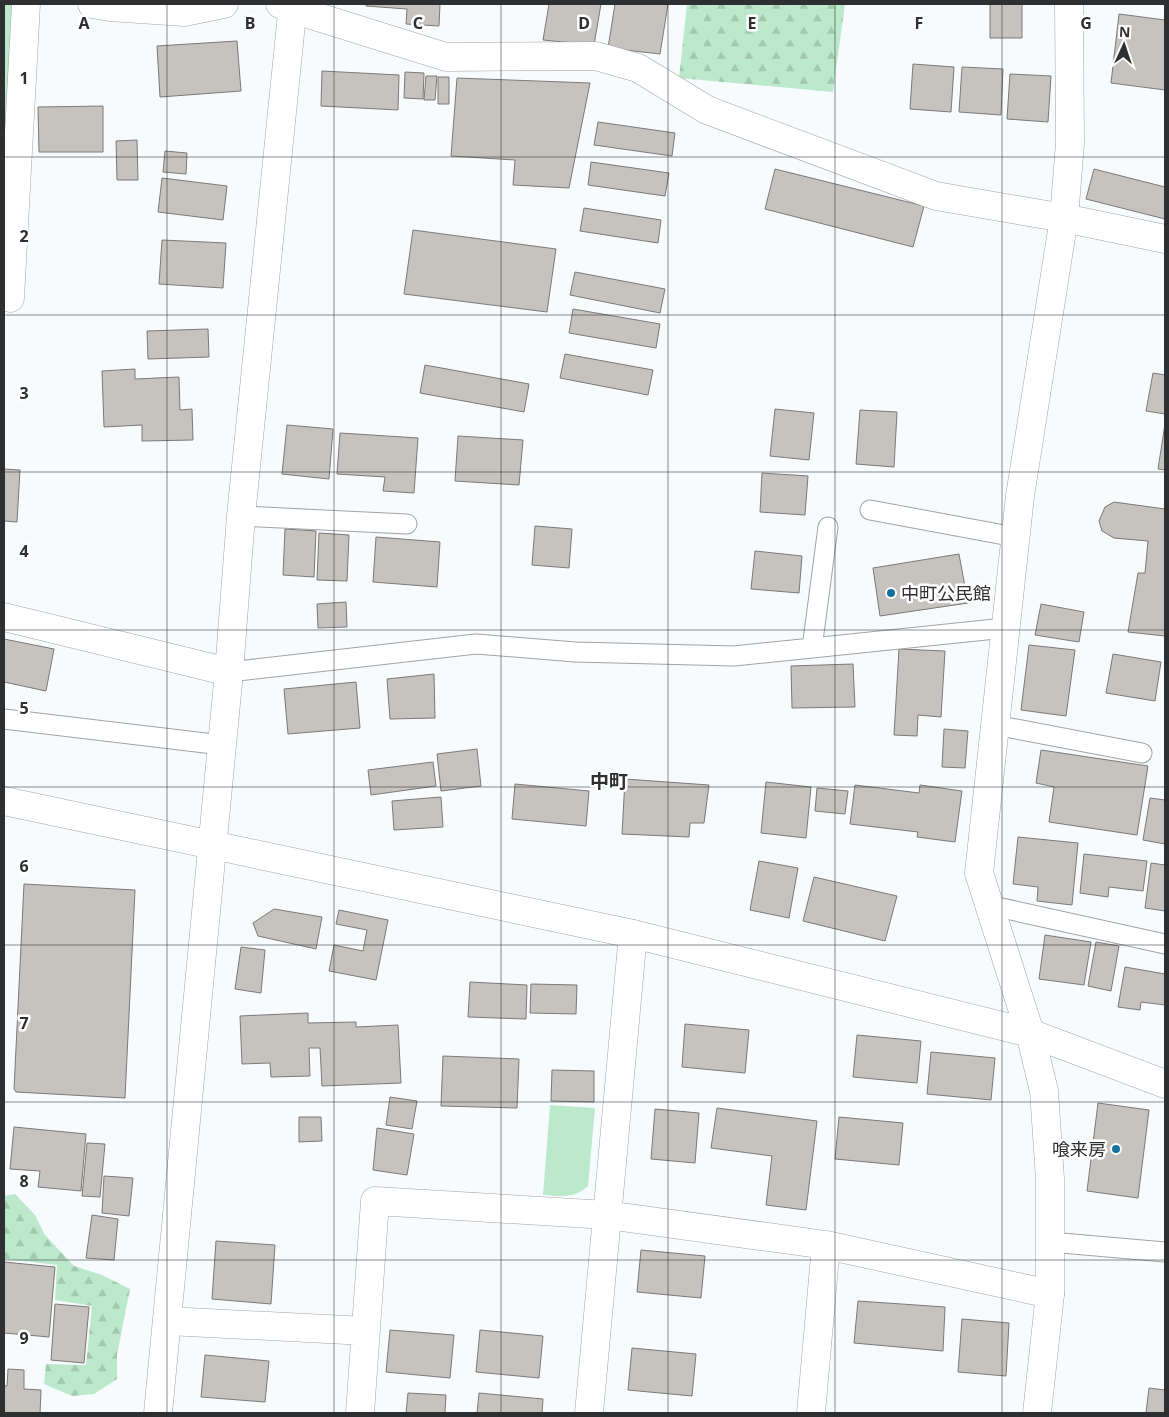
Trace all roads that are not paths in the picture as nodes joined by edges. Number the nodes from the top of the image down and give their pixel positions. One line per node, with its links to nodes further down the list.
1 (26, 4): 8 (street)
2 (92, 4): 3 (street)
3 (224, 4)
4 (1069, 4): 6 (street)
5 (288, 6): 6 (street); 10 (street)
6 (1064, 218): 7 (street); 13 (street)
7 (1165, 239)
8 (4, 296)
9 (870, 510): 13 (lane)
10 (241, 516): 11 (lane); 17 (street)
11 (407, 524)
12 (828, 527): 16 (lane)
13 (1015, 536): 15 (street)
14 (4, 617): 17 (street)
15 (1005, 628): 16 (lane); 19 (street)
16 (812, 648): 17 (lane)
17 (229, 672): 20 (street)
18 (4, 719): 20 (lane)
19 (995, 726): 21 (lane); 24 (street)
20 (222, 745): 23 (street)
21 (1142, 753)
22 (4, 801): 23 (street)
23 (213, 846): 25 (street); 34 (street)
24 (988, 905): 26 (lane); 27 (street)
25 (633, 934): 27 (street); 29 (street)
26 (1165, 944)
27 (1030, 1033): 28 (street); 30 (street)
28 (1165, 1084)
29 (607, 1215): 31 (street); 35 (street); 38 (street)
30 (1050, 1242): 32 (lane); 33 (street)
31 (826, 1245): 33 (street); 39 (street)
32 (1165, 1252)
33 (1050, 1294): 40 (street)
34 (168, 1322): 35 (street); 36 (street)
35 (366, 1331): 37 (street)
36 (158, 1413)
37 (360, 1413)
38 (589, 1413)
39 (812, 1413)
40 (1037, 1413)

